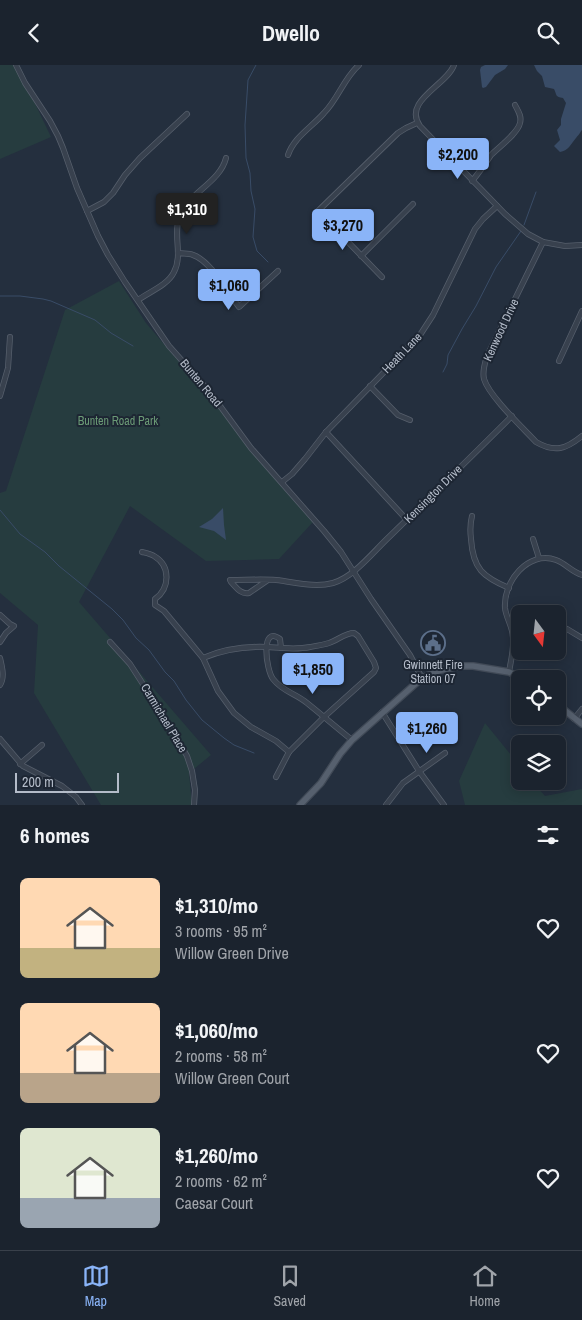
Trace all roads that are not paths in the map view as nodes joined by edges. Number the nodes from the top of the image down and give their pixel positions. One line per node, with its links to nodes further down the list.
1 (16, 65): 12 (street, Bunten Road)
2 (359, 65): 7 (street)
3 (454, 65): 6 (street)
4 (515, 105): 9 (street)
5 (187, 114): 12 (street)
6 (417, 123): 9 (street); 16 (street)
7 (288, 155)
8 (226, 158): 15 (street)
9 (472, 181): 11 (street)
10 (413, 204): 16 (street)
11 (496, 206): 13 (street); 23 (street, Heath Lane)
12 (86, 211): 19 (street, Bunten Road)
13 (543, 242): 14 (street); 25 (street, Kenwood Drive)
14 (582, 245)
15 (178, 253): 17 (street); 19 (street)
16 (360, 256): 18 (street)
17 (278, 271)
18 (382, 277)
19 (138, 300): 29 (street, Bunten Road)
20 (582, 311): 22 (street)
21 (10, 337): 24 (street)
22 (559, 361)
23 (370, 386): 26 (street); 27 (street, Heath Lane)
24 (0, 396)
25 (512, 416): 28 (street, Kenwood Drive); 31 (street, Kensington Drive)
26 (410, 420)
27 (326, 432): 29 (street, Heath Lane); 31 (street)
28 (582, 436)
29 (282, 482): 35 (street, Bunten Road)
30 (472, 516): 38 (street)
31 (407, 520): 35 (street, Kensington Drive)
32 (533, 539): 34 (street)
33 (142, 552): 47 (street)
34 (538, 558): 36 (street); 38 (street)
35 (354, 571): 37 (street, Kensington Drive); 50 (street, Bunten Road)
36 (582, 575)
37 (268, 580): 37 (street, Kensington Drive)
38 (509, 588): 48 (street)
39 (0, 615): 43 (street)
40 (567, 629): 41 (street)
41 (582, 637)
42 (110, 642): 68 (street, Carmichael Place)
43 (0, 643)
44 (266, 647): 45 (street); 45 (street); 47 (street); 55 (street)
45 (281, 648): 55 (street)
46 (0, 658): 51 (street)
47 (203, 658): 62 (street)
48 (508, 672): 49 (main road); 50 (main road)
49 (511, 674)
50 (422, 678): 53 (main road)
51 (0, 685)
52 (582, 709): 56 (street)
53 (382, 712): 59 (main road); 65 (street)
54 (566, 712): 56 (main road)
55 (324, 717): 59 (street); 62 (street)
56 (574, 719): 57 (main road)
57 (582, 723)
58 (0, 739): 61 (street)
59 (352, 740): 69 (main road)
60 (42, 745): 64 (street)
61 (2, 747): 64 (street)
62 (289, 752): 66 (street)
63 (445, 753): 65 (street)
64 (20, 764): 67 (street)
65 (419, 771): 70 (street); 71 (street)
66 (276, 777)
67 (82, 805)
68 (194, 805)
69 (300, 805)
70 (386, 805)
71 (444, 805)

